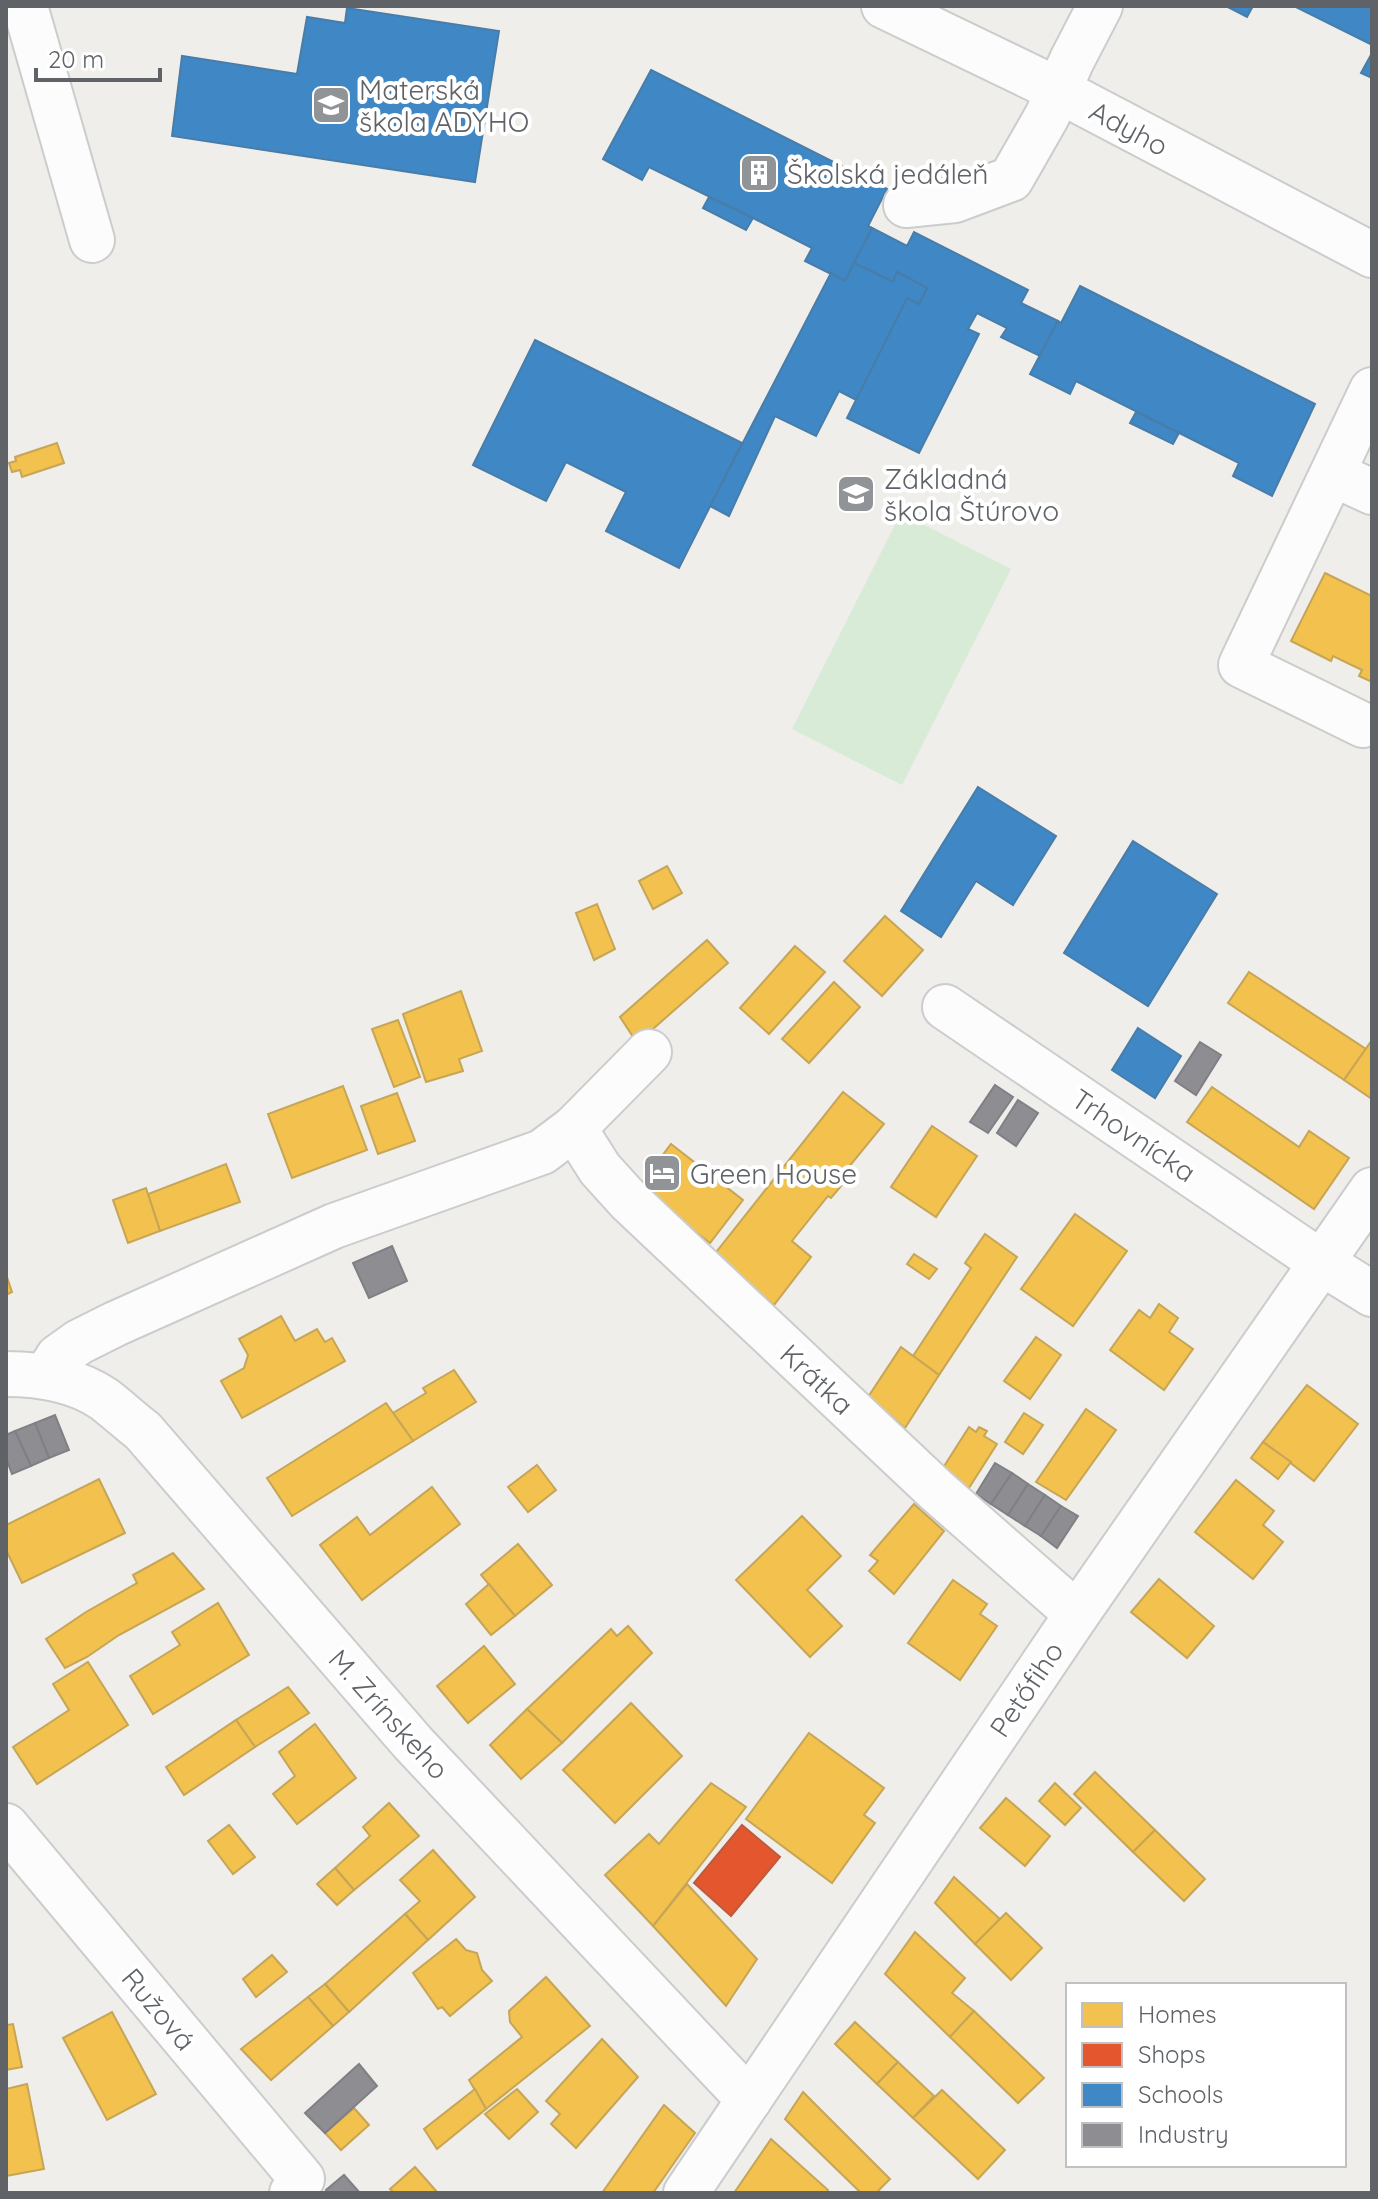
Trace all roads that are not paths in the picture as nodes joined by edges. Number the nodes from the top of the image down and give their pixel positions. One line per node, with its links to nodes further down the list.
1 (25, 6): 6 (street)
2 (884, 6): 4 (street, Adyho)
3 (1100, 6): 4 (street)
4 (1058, 90): 5 (street); 7 (street, Adyho)
5 (906, 205)
6 (92, 240)
7 (1372, 255)
8 (1372, 390): 9 (street)
9 (1333, 474): 10 (street); 11 (street)
10 (1372, 492)
11 (1363, 725)
12 (945, 1007): 16 (street, Trhovnícka)
13 (649, 1052): 14 (street)
14 (574, 1128): 18 (street); 19 (street, Krátka)
15 (1372, 1190): 16 (street, Petőfiho)
16 (1322, 1263): 17 (street, Trhovnícka); 19 (street, Petőfiho)
17 (1372, 1294)
18 (26, 1375): 21 (street, M. Zrínskeho)
19 (1077, 1614): 21 (street, Petőfiho)
20 (6, 1826): 22 (street, Ružová)
21 (749, 2100): 23 (street, Petőfiho)
22 (292, 2193)
23 (686, 2193)

